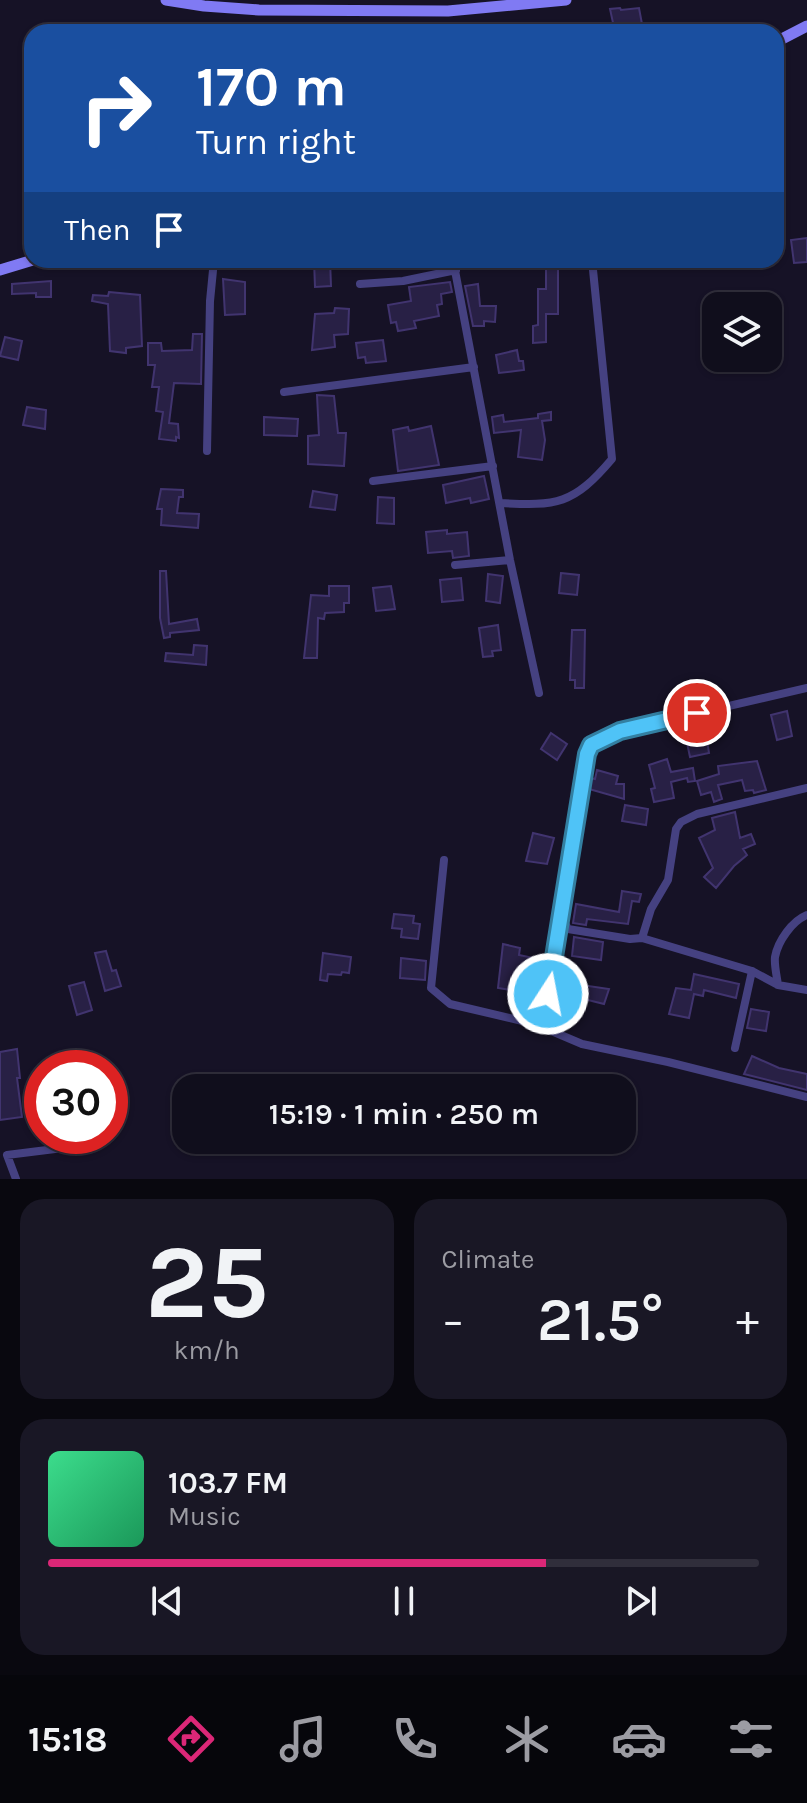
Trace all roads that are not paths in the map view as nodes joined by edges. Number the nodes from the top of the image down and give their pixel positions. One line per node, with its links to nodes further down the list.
1 (166, 0): 3 (street)
2 (566, 0): 3 (street)
3 (376, 5)
4 (807, 26): 5 (street)
5 (784, 38)
6 (24, 263): 9 (street)
7 (213, 268): 14 (street)
8 (593, 268): 17 (street)
9 (0, 270)
10 (456, 270): 11 (street); 12 (street)
11 (360, 284)
12 (474, 367): 13 (street); 15 (street)
13 (284, 392)
14 (207, 451)
15 (493, 466): 16 (street); 17 (street)
16 (373, 481)
17 (500, 503): 18 (street)
18 (510, 560): 19 (street); 21 (street)
19 (455, 565)
20 (807, 688): 25 (street)
21 (539, 693)
22 (807, 788): 26 (street)
23 (444, 860): 30 (street)
24 (807, 915): 28 (street)
25 (562, 919): 26 (street); 30 (street)
26 (642, 938): 27 (street)
27 (752, 971): 28 (street); 31 (street)
28 (778, 985): 29 (street)
29 (807, 990)
30 (535, 1024): 32 (street)
31 (735, 1048)
32 (807, 1097)
33 (24, 1153): 34 (street)
34 (16, 1179)

